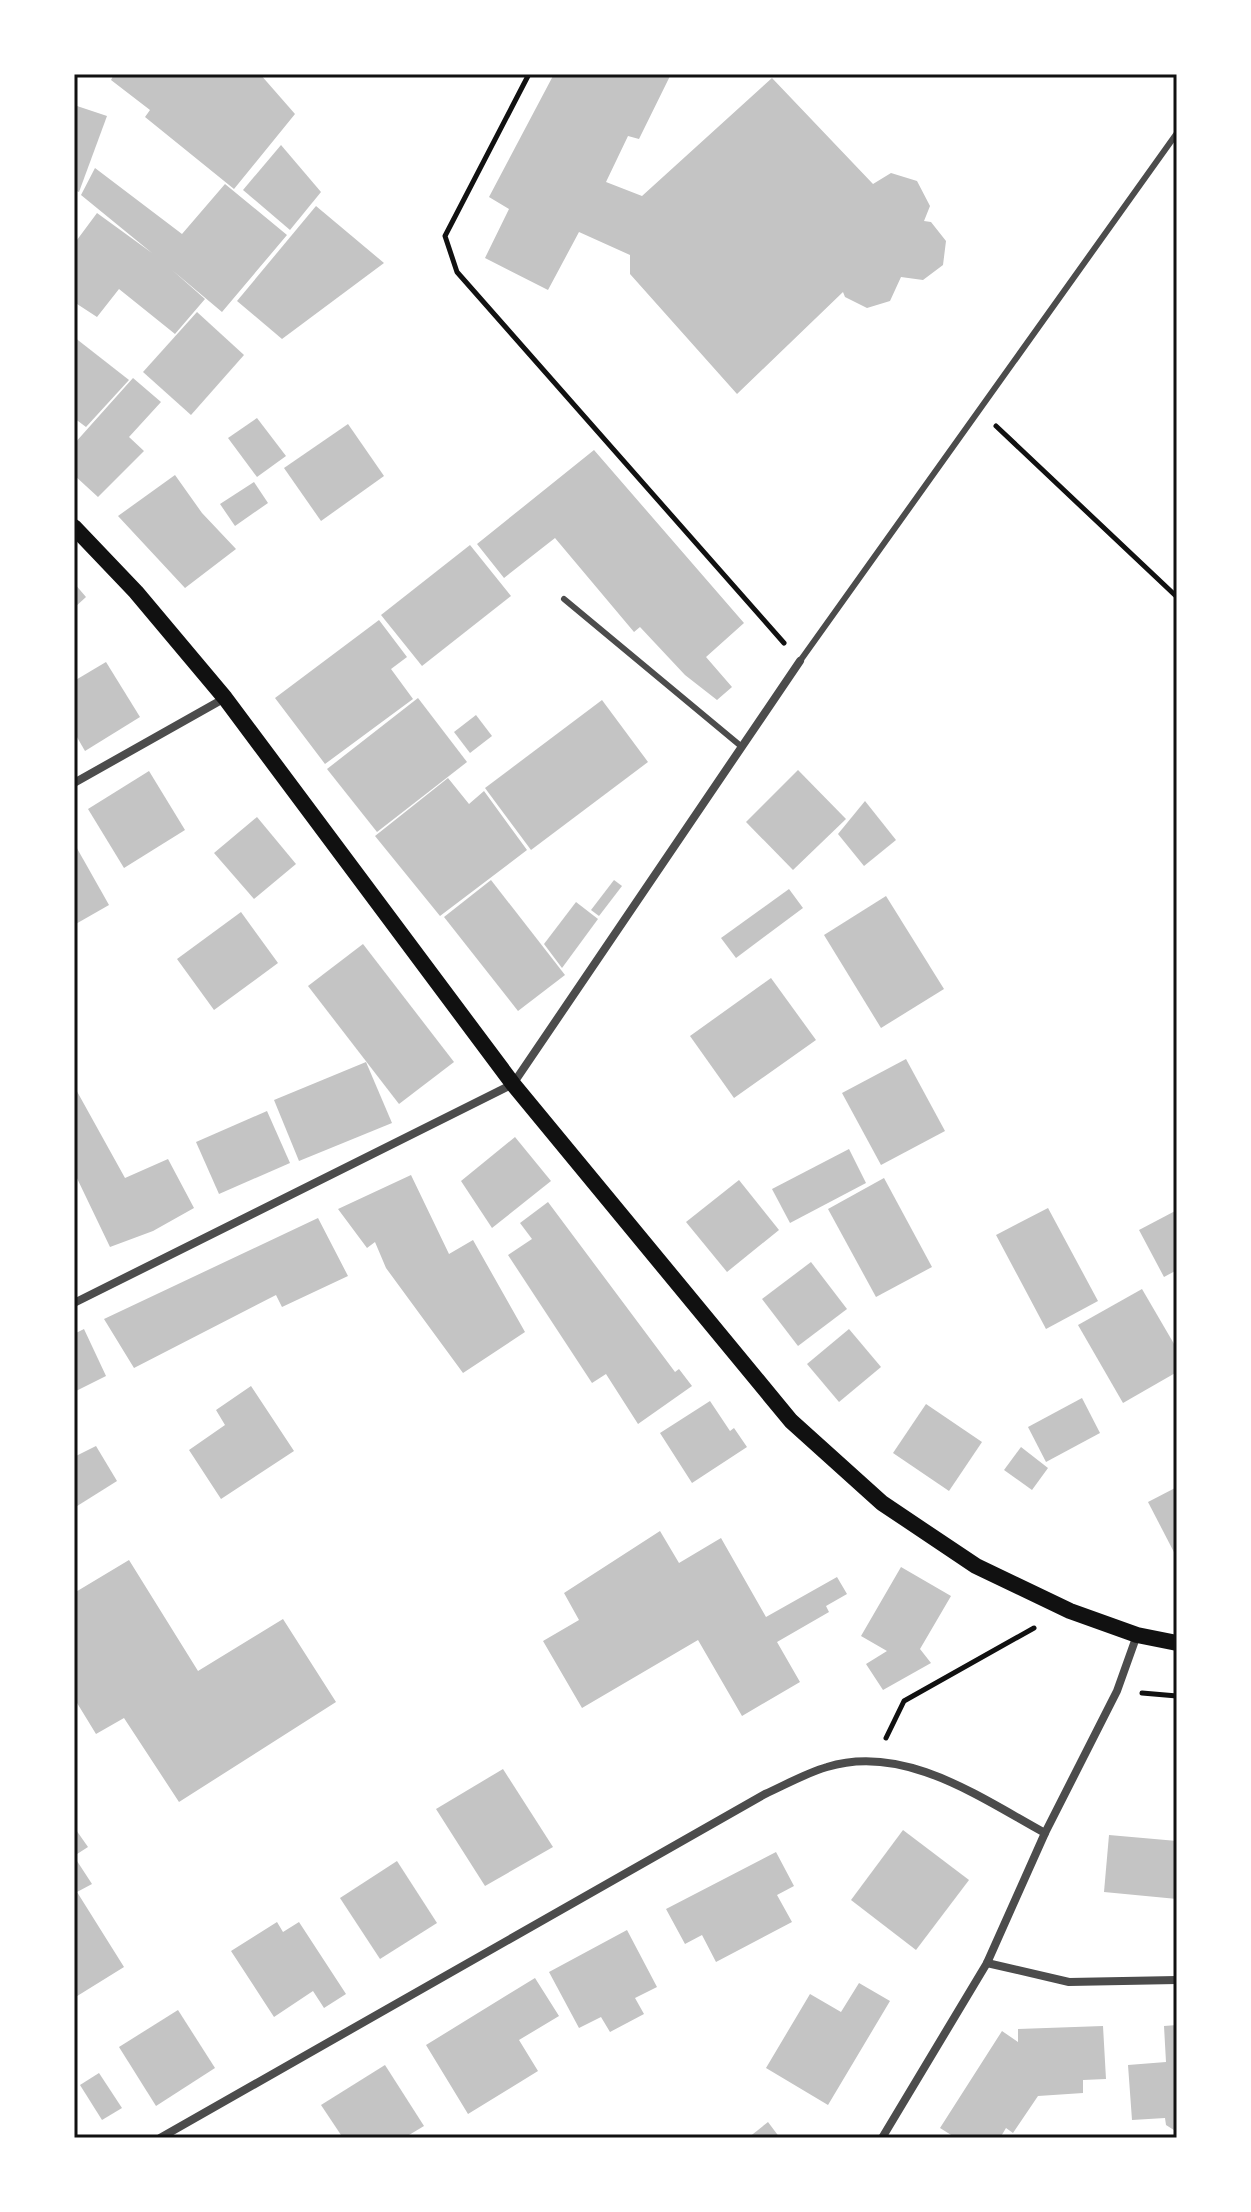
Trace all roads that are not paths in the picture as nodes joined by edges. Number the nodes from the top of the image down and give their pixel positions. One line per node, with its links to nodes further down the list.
1 (1177, 133): 4 (lane)
2 (74, 527): 5 (main road)
3 (564, 599): 6 (lane)
4 (800, 661): 6 (street)
5 (225, 698): 7 (street); 8 (main road)
6 (742, 747): 8 (street)
7 (74, 783)
8 (513, 1084): 9 (street); 10 (main road)
9 (74, 1303)
10 (1137, 1635): 11 (main road); 12 (street)
11 (1177, 1643)
12 (1045, 1833): 13 (street); 15 (street)
13 (987, 1963): 14 (street); 16 (street)
14 (1177, 1980)
15 (160, 2138)
16 (882, 2138)

